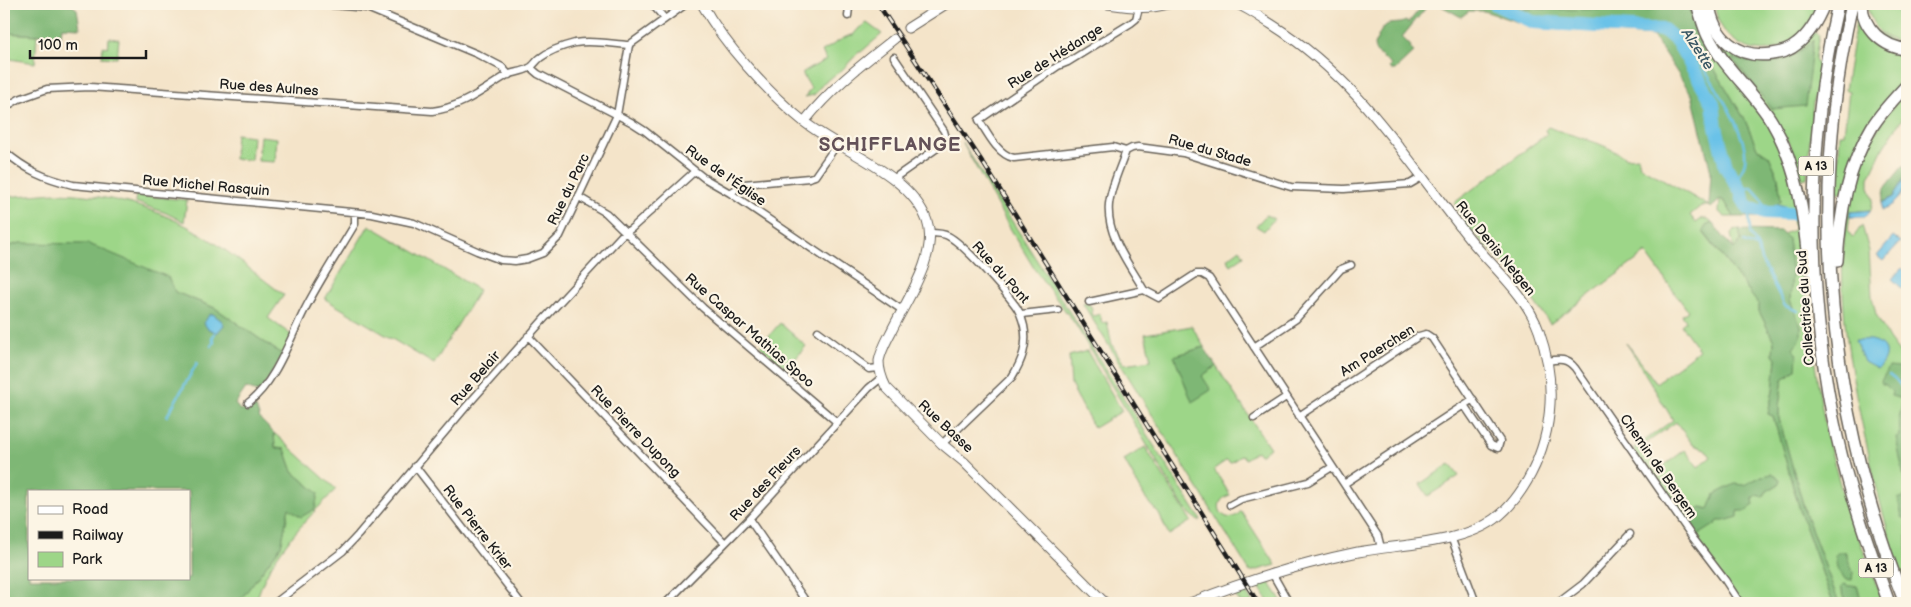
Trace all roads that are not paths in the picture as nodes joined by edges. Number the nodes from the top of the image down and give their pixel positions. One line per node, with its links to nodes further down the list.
1 (321, 4): 24 (street)
2 (652, 4): 17 (street)
3 (686, 4): 17 (street)
4 (702, 4): 29 (street)
5 (846, 4): 16 (street)
6 (946, 4): 18 (street)
7 (1108, 4): 15 (street)
8 (1168, 4): 15 (street)
9 (1824, 4): 14 (highway, A 13)
10 (1838, 4): 49 (highway, Collectrice du Sud / A 13)
11 (1852, 4): 45 (highway, Collectrice du Sud / A 13)
12 (1862, 4): 21 (highway)
13 (1242, 5): 34 (street, Rue Denis Netgen)
14 (1705, 6): 49 (highway, A 13)
15 (1139, 8): 28 (street, Rue de Hédange)
16 (848, 16)
17 (665, 19): 20 (street)
18 (908, 28)
19 (894, 39): 29 (street)
20 (629, 45): 23 (street); 27 (street, Rue du Parc)
21 (1907, 49)
22 (894, 57): 35 (street)
23 (531, 68): 24 (street, Rue des Aulnes); 27 (street, Rue de l'Église)
24 (509, 74): 26 (street, Rue des Aulnes)
25 (1907, 85): 45 (highway, A 13)
26 (4, 108)
27 (617, 116): 33 (street, Rue de l'Église); 37 (street, Rue du Parc)
28 (979, 120): 32 (street, Rue du Stade)
29 (804, 122): 30 (street)
30 (838, 143): 35 (street); 36 (street)
31 (4, 151): 38 (street, Rue Michel Rasquin)
32 (1126, 151): 34 (street, Rue du Stade); 43 (street)
33 (695, 171): 36 (street, Rue de l'Église); 40 (street, Rue Belair)
34 (1422, 177): 53 (street, Rue Denis Netgen)
35 (893, 179): 41 (street)
36 (730, 193): 46 (street, Rue de l'Église)
37 (579, 197): 39 (street, Rue du Parc); 40 (street, Rue Caspar Mathias Spoo)
38 (355, 213): 39 (street, Rue Michel Rasquin); 58 (street)
39 (414, 223)
40 (626, 231): 51 (street, Rue Belair); 62 (street, Rue Caspar Mathias Spoo)
41 (930, 233): 46 (street, Rue Basse); 48 (street, Rue du Pont)
42 (1351, 266): 52 (street)
43 (1144, 290): 44 (street); 52 (street)
44 (1089, 302)
45 (1833, 302): 85 (highway, Collectrice du Sud / A 13)
46 (902, 310): 54 (street, Rue Basse)
47 (1058, 310): 48 (street, Rue du Pont)
48 (1021, 314): 63 (street)
49 (1820, 330): 84 (highway, Collectrice du Sud / A 13)
50 (818, 331): 54 (street)
51 (528, 336): 64 (street, Rue Belair); 71 (street, Rue Pierre Dupong)
52 (1254, 348): 56 (street)
53 (1547, 360): 70 (street, Rue Denis Netgen); 83 (street, Chemin de Bergem)
54 (879, 368): 55 (street, Rue Basse)
55 (881, 378): 62 (street, Rue des Fleurs); 63 (street, Rue Basse)
56 (1286, 397): 60 (street); 61 (street)
57 (1473, 399): 59 (street); 59 (street, Am Paerchen); 60 (street, Am Paerchen)
58 (248, 403)
59 (1464, 405): 66 (street)
60 (1298, 416): 65 (street)
61 (1254, 418)
62 (838, 423): 68 (street, Rue des Fleurs)
63 (942, 444): 78 (street, Rue Basse)
64 (415, 466): 74 (street, Rue Belair); 75 (street, Rue Pierre Krier)
65 (1332, 467): 66 (street); 67 (street)
66 (1344, 484): 72 (street)
67 (1230, 505)
68 (749, 519): 71 (street, Rue des Fleurs); 77 (street)
69 (1630, 534): 82 (street)
70 (1452, 537): 72 (street, Rue Denis Netgen); 81 (street)
71 (725, 543): 76 (street, Rue des Fleurs)
72 (1381, 548): 73 (street, Rue Denis Netgen)
73 (1272, 573): 79 (street, Rue Denis Netgen); 80 (street)
74 (275, 603)
75 (521, 603)
76 (666, 603)
77 (807, 603)
78 (1105, 603)
79 (1190, 603)
80 (1289, 603)
81 (1476, 603)
82 (1558, 603)
83 (1740, 603)
84 (1889, 603)
85 (1905, 603)

